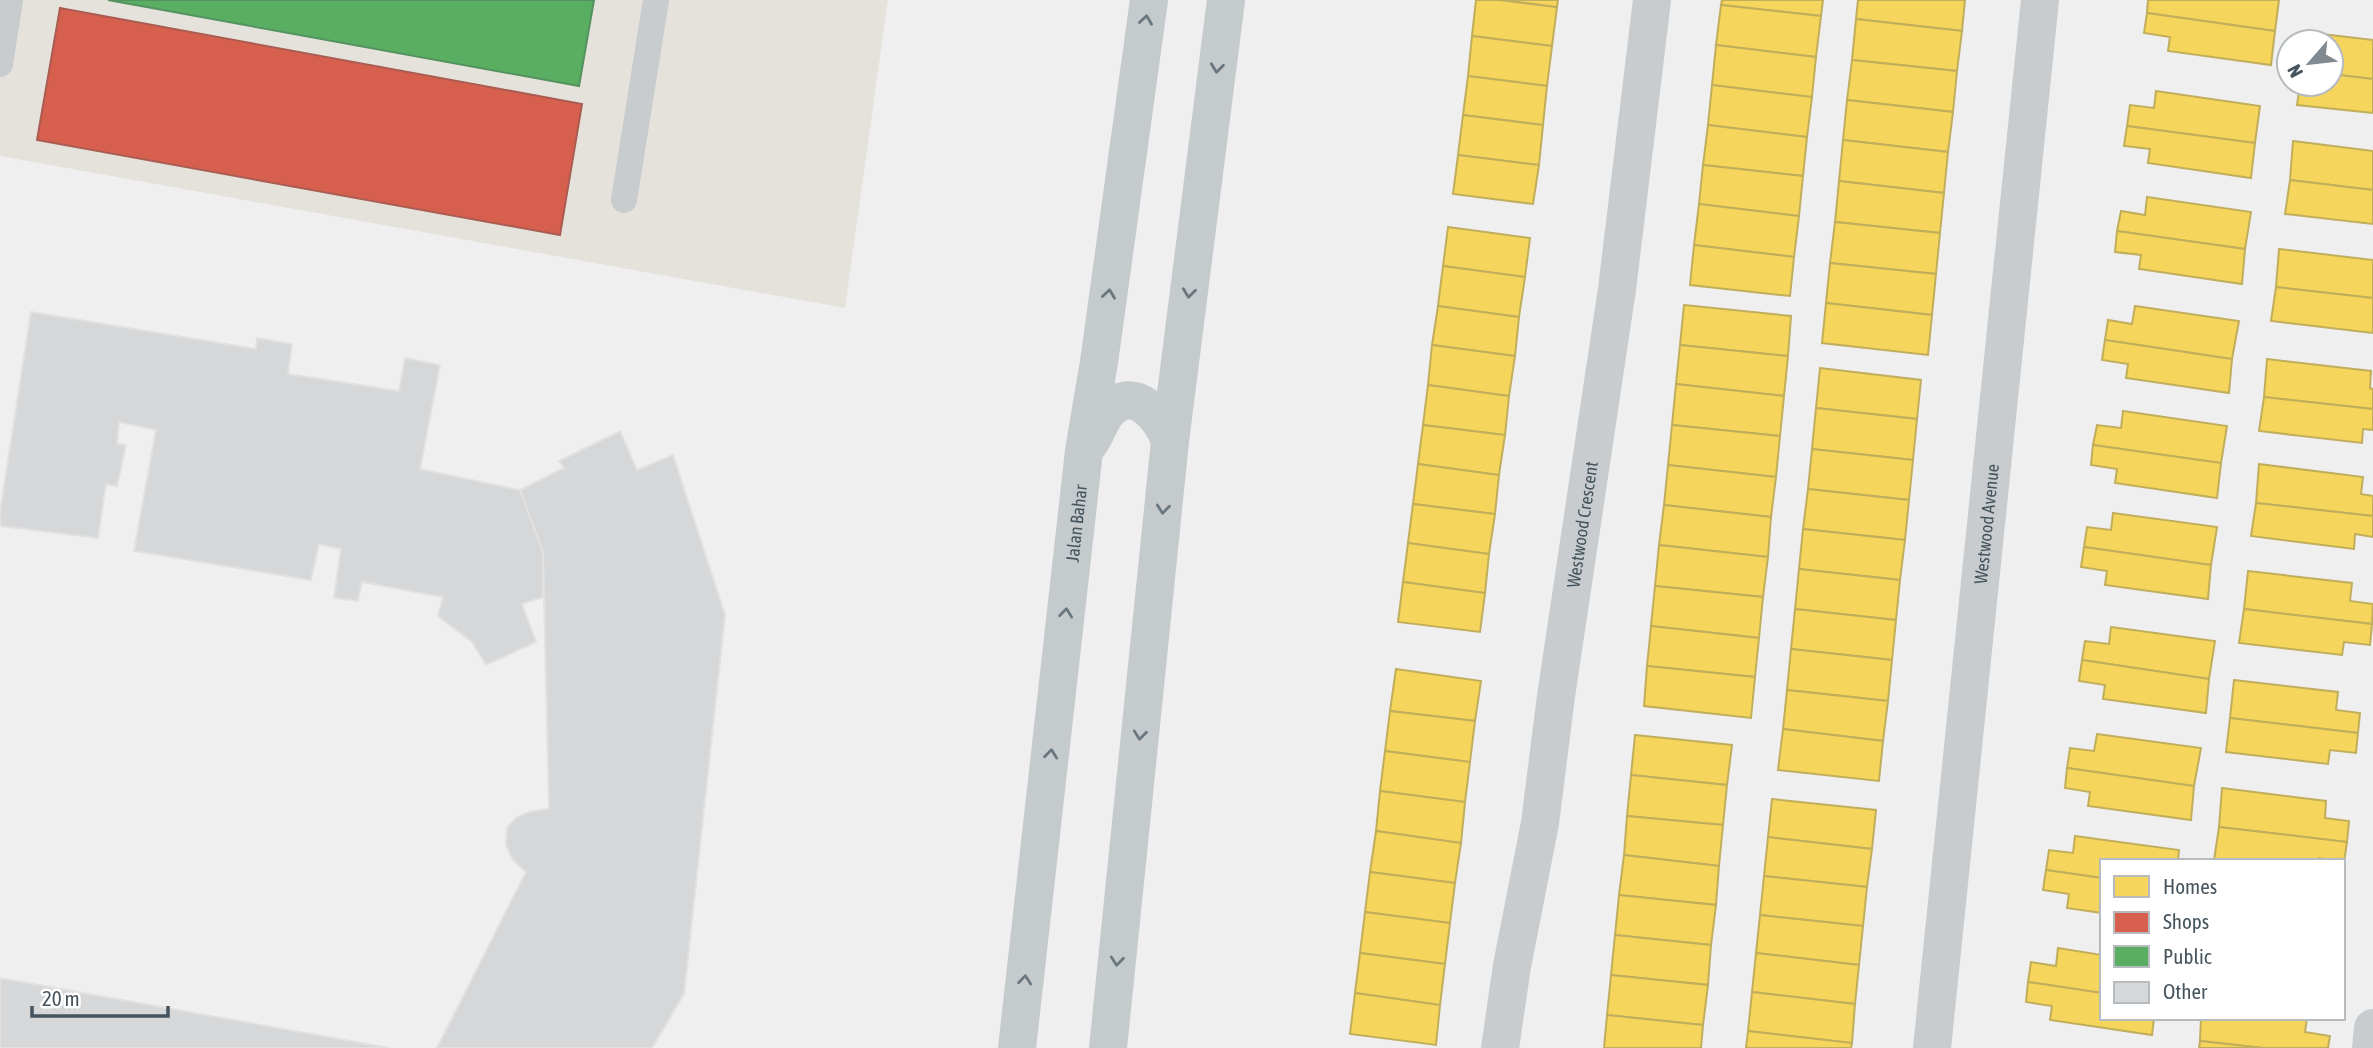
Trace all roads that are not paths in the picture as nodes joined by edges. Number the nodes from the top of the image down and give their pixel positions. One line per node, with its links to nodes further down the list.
1 (10, 0): 7 (lane)
2 (656, 0): 8 (lane)
3 (1149, 0): 10 (main road, Jalan Bahar, one-way to 3)
4 (1226, 0): 9 (main road, one-way to 9)
5 (1652, 0): 14 (street, Westwood Crescent)
6 (2040, 0): 15 (street, Westwood Avenue)
7 (0, 64)
8 (624, 200)
9 (1170, 441): 10 (main road); 13 (main road, one-way to 13)
10 (1084, 451): 12 (main road, Jalan Bahar, one-way to 10)
11 (2373, 1028): 16 (street)
12 (1017, 1048)
13 (1108, 1048)
14 (1500, 1048)
15 (1932, 1048)
16 (2371, 1048)

